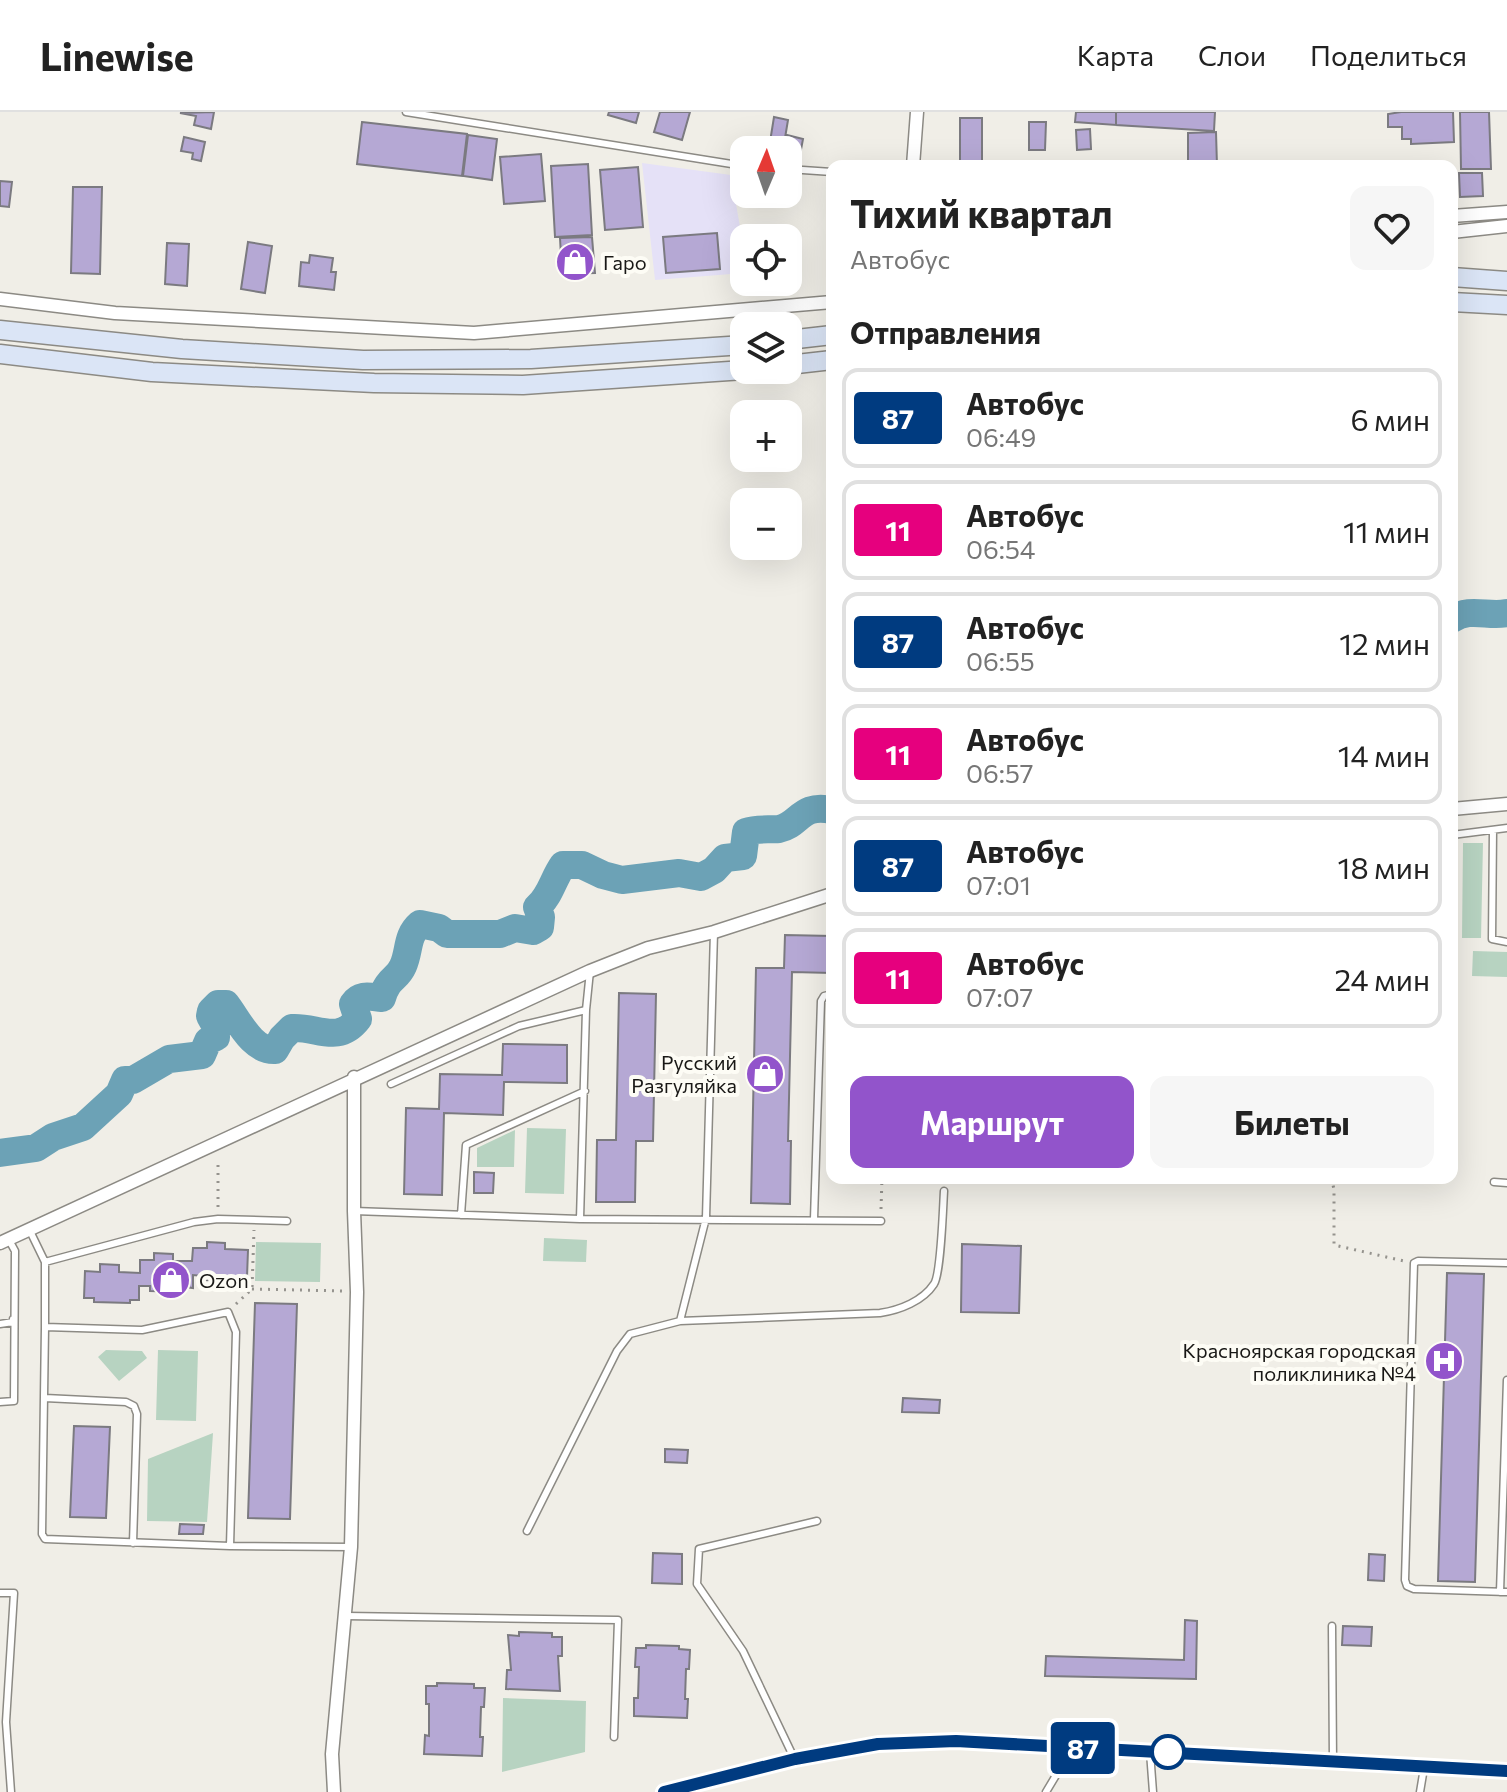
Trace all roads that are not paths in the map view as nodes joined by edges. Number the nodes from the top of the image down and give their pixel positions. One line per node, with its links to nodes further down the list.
1 (406, 112): 4 (lane)
2 (917, 112): 3 (street)
3 (913, 160)
4 (730, 164)
5 (802, 170): 6 (lane)
6 (826, 172)
7 (1507, 212): 8 (street)
8 (1458, 216)
9 (1507, 226): 10 (street)
10 (1458, 231)
11 (1458, 277): 12 (main road)
12 (1507, 281)
13 (0, 299): 15 (street)
14 (1458, 302): 16 (main road)
15 (826, 303)
16 (1507, 305)
17 (0, 330): 20 (main road)
18 (826, 336): 19 (main road)
19 (802, 338)
20 (730, 346)
21 (0, 354): 24 (main road)
22 (826, 361): 23 (main road)
23 (802, 363)
24 (730, 371)
25 (1507, 804): 26 (street)
26 (1458, 808)
27 (1507, 828): 28 (lane)
28 (1493, 830): 29 (lane); 32 (lane)
29 (1458, 834)
30 (826, 896): 31 (street)
31 (714, 932): 33 (street); 44 (lane)
32 (1507, 942)
33 (590, 971): 35 (lane); 36 (street)
34 (826, 996): 46 (lane)
35 (586, 1010): 37 (lane); 38 (lane)
36 (354, 1077): 42 (street); 49 (street)
37 (391, 1084)
38 (585, 1091): 43 (lane); 45 (lane)
39 (1494, 1182): 40 (lane)
40 (1507, 1183)
41 (944, 1191): 53 (lane)
42 (354, 1211): 43 (lane); 64 (street)
43 (461, 1215): 45 (lane)
44 (706, 1218): 45 (lane); 46 (lane); 53 (lane)
45 (580, 1219)
46 (814, 1219): 48 (lane)
47 (287, 1221): 51 (lane)
48 (881, 1221)
49 (29, 1229): 50 (street); 51 (lane)
50 (4, 1241): 54 (lane)
51 (45, 1262): 56 (lane)
52 (1507, 1263): 65 (lane)
53 (680, 1321): 61 (lane)
54 (13, 1322): 55 (lane); 59 (lane)
55 (0, 1324)
56 (45, 1327): 58 (lane); 63 (lane)
57 (1507, 1380): 65 (lane)
58 (45, 1398): 62 (lane); 62 (lane)
59 (0, 1402)
60 (817, 1521): 72 (lane)
61 (527, 1531)
62 (133, 1543): 63 (lane)
63 (230, 1546): 64 (lane)
64 (351, 1547): 67 (street)
65 (1503, 1592)
66 (0, 1593): 76 (lane)
67 (346, 1616): 69 (lane); 77 (street)
68 (1332, 1626): 73 (lane)
69 (614, 1737)
70 (1073, 1747): 71 (street); 72 (street); 79 (lane)
71 (1150, 1751): 73 (street); 80 (lane)
72 (795, 1759): 78 (street)
73 (1333, 1763): 74 (street)
74 (1424, 1768): 75 (street); 81 (lane)
75 (1507, 1771)
76 (11, 1792)
77 (334, 1792)
78 (664, 1792)
79 (1046, 1792)
80 (1153, 1792)
81 (1420, 1792)

